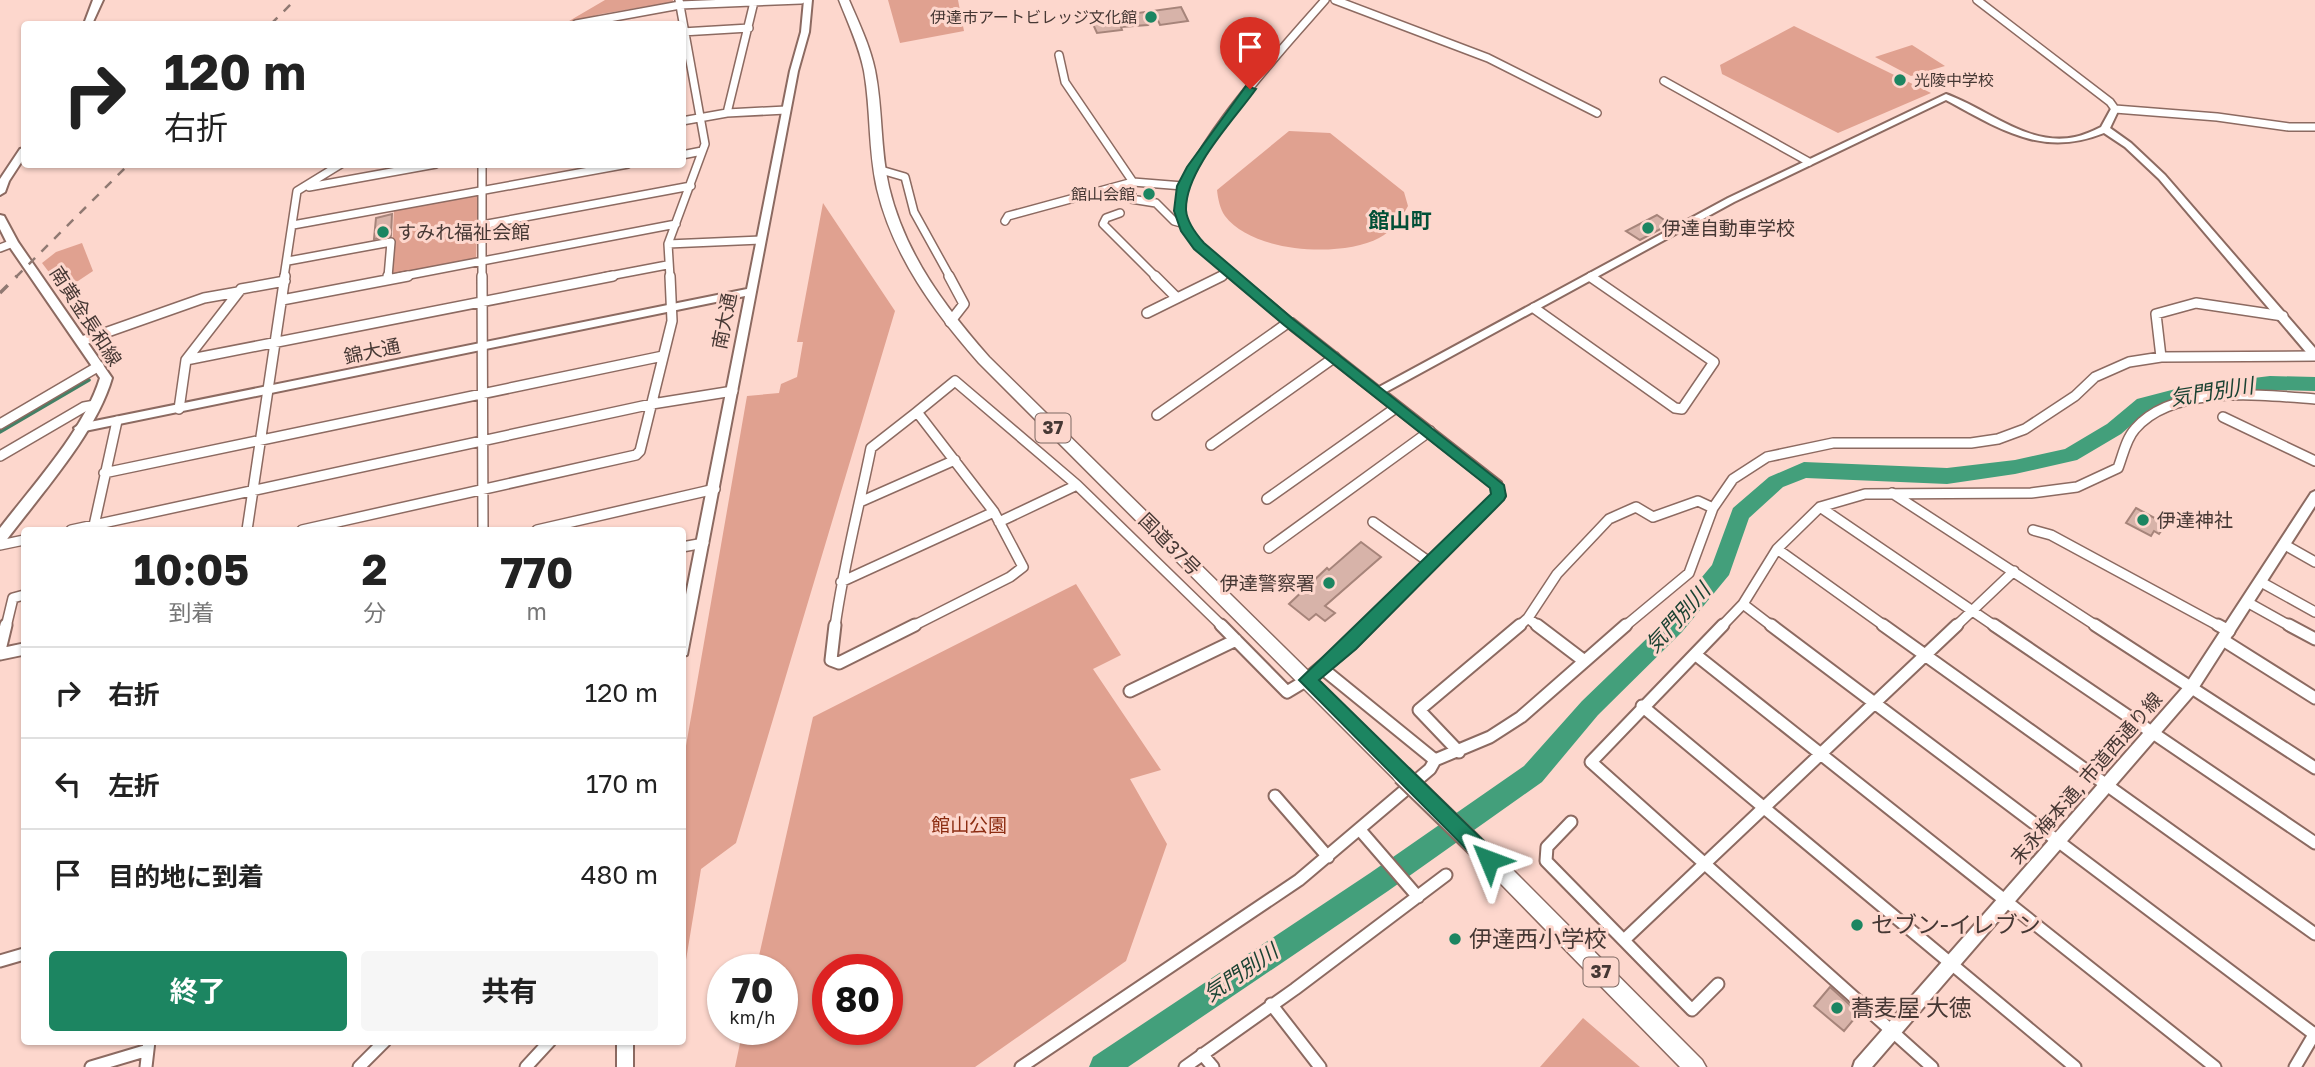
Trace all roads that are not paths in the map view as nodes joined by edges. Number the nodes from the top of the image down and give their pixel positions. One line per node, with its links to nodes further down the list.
1 (98, 0): 10 (main road)
2 (802, 0): 9 (street)
3 (808, 0): 21 (street, 南大通)
4 (844, 0): 36 (highway, 国道37号 / 37)
5 (1325, 0): 39 (street)
6 (1335, 0): 23 (street)
7 (1977, 0): 20 (street)
8 (679, 2): 9 (street); 11 (street); 12 (street)
9 (754, 2): 13 (street)
10 (89, 21)
11 (583, 21)
12 (682, 21)
13 (749, 28): 14 (street); 22 (street)
14 (686, 32)
15 (1059, 55): 37 (street)
16 (686, 59): 18 (street)
17 (1664, 81): 31 (street)
18 (695, 87): 19 (street); 24 (street)
19 (686, 88)
20 (2115, 108): 26 (street); 27 (street)
21 (786, 110): 22 (street); 51 (street, 南大通)
22 (727, 113): 24 (street)
23 (1597, 113)
24 (700, 118): 25 (street); 28 (street)
25 (686, 120)
26 (2315, 127)
27 (2105, 130): 31 (street); 70 (street)
28 (702, 151): 29 (street); 38 (street)
29 (686, 154)
30 (21, 155): 42 (main road)
31 (1809, 162): 59 (street)
32 (334, 168): 40 (street)
33 (414, 168): 40 (street)
34 (482, 168): 41 (street)
35 (606, 168): 41 (street)
36 (881, 170): 71 (highway, 国道37号 / 37); 71 (street)
37 (1133, 181): 39 (street); 46 (street)
38 (691, 186): 47 (street); 50 (street)
39 (1184, 186): 48 (street)
40 (302, 188): 49 (street)
41 (482, 191): 49 (street); 50 (street)
42 (0, 192)
43 (1132, 194): 48 (street)
44 (1120, 213): 64 (street)
45 (0, 218): 52 (main road, 南黄金長和線)
46 (1005, 221)
47 (676, 224): 53 (street); 56 (street)
48 (1185, 224): 58 (street)
49 (293, 225): 55 (street)
50 (482, 225): 56 (street)
51 (761, 240): 53 (street); 62 (street, 南大通)
52 (13, 243): 54 (street); 73 (main road, 南黄金長和線)
53 (668, 244): 57 (street)
54 (0, 248)
55 (288, 261): 60 (street); 61 (street)
56 (483, 262): 60 (street); 66 (street)
57 (667, 265): 66 (street); 67 (street)
58 (1230, 272): 64 (street); 72 (street)
59 (1591, 277): 68 (street); 68 (street)
60 (388, 279): 65 (street)
61 (285, 281): 63 (street); 65 (street)
62 (752, 291): 67 (street, 錦大通); 83 (street, 南大通)
63 (238, 292): 73 (street); 80 (street)
64 (1177, 298): 69 (street)
65 (282, 300): 74 (street)
66 (483, 300): 74 (street); 75 (street)
67 (671, 307): 75 (street, 錦大通); 76 (street)
68 (1534, 308): 84 (street)
69 (1147, 313)
70 (2283, 316): 77 (street); 79 (street)
71 (950, 322): 154 (highway, 国道37号 / 37)
72 (1289, 322): 78 (street); 92 (street)
73 (82, 341): 81 (main road, 南黄金長和線)
74 (276, 342): 80 (street); 82 (street)
75 (483, 346): 82 (street, 錦大通); 85 (street)
76 (663, 356): 85 (street); 87 (street)
77 (2315, 356): 79 (street)
78 (1335, 357): 84 (street); 100 (street)
79 (2161, 357): 114 (street)
80 (186, 360): 90 (street)
81 (99, 366): 88 (main road, 南黄金長和線); 95 (street)
82 (267, 390): 90 (street, 錦大通); 99 (street)
83 (733, 391): 87 (street); 107 (street, 南大通)
84 (1378, 392): 89 (street)
85 (484, 393): 98 (street); 99 (street)
86 (2315, 399): 109 (street)
87 (652, 404): 98 (street); 106 (street)
88 (95, 405): 96 (main road, 南黄金長和線); 101 (street)
89 (1397, 407): 97 (street); 111 (street)
90 (179, 409): 94 (street, 錦大通)
91 (917, 412): 102 (street); 105 (street); 112 (street)
92 (1157, 415)
93 (2222, 417): 103 (street)
94 (117, 421): 96 (street, 錦大通); 104 (street)
95 (0, 424)
96 (80, 428): 124 (main road, 南黄金長和線)
97 (1430, 431): 130 (street); 133 (street)
98 (483, 440): 106 (street); 108 (street)
99 (261, 441): 104 (street); 108 (street)
100 (1211, 445)
101 (0, 456)
102 (955, 460): 112 (street); 115 (street)
103 (2315, 461)
104 (104, 473): 117 (street)
105 (1077, 485): 115 (street); 147 (street)
106 (483, 489): 120 (street); 121 (street)
107 (715, 489): 122 (street); 126 (street, 南大通)
108 (252, 490): 118 (street); 119 (street)
109 (1892, 493): 113 (street); 134 (street)
110 (2315, 496): 128 (street, 末永梅本通, 市道西通り線)
111 (1268, 499)
112 (860, 502): 135 (street)
113 (1820, 507): 131 (street); 141 (street)
114 (1713, 508): 143 (street); 152 (street)
115 (996, 517): 135 (street); 135 (street)
116 (1373, 522): 133 (street)
117 (93, 527)
118 (97, 527)
119 (247, 527)
120 (315, 527)
121 (483, 527)
122 (550, 527)
123 (2033, 530): 145 (street)
124 (0, 538)
125 (21, 541): 127 (street)
126 (704, 543): 129 (street); 140 (street, 南大通)
127 (0, 545)
128 (2285, 545): 132 (street); 136 (street, 末永梅本通, 市道西通り線)
129 (686, 546)
130 (1269, 548)
131 (1777, 549): 139 (street); 151 (street)
132 (2315, 562)
133 (1432, 564): 153 (street)
134 (2014, 571): 141 (street); 155 (street)
135 (841, 582)
136 (2260, 582): 138 (street, 末永梅本通, 市道西通り線); 142 (street)
137 (21, 596): 144 (street)
138 (2248, 602): 145 (street, 末永梅本通, 市道西通り線); 146 (street)
139 (1743, 604): 150 (street); 158 (street)
140 (687, 605)
141 (1973, 611): 151 (street); 160 (street)
142 (2315, 612)
143 (1528, 618): 152 (street); 161 (street)
144 (3, 626): 149 (street)
145 (2226, 635): 155 (street, 末永梅本通, 市道西通り線); 157 (street)
146 (2315, 639)
147 (1236, 640): 154 (street); 156 (street)
148 (21, 649): 149 (street)
149 (0, 652)
150 (1696, 655): 159 (street); 162 (street)
151 (1926, 655): 158 (street); 165 (street)
152 (1583, 660): 161 (street)
153 (1323, 669): 154 (street); 163 (street)
154 (1307, 680): 200 (highway, 国道37号 / 37, bridge)
155 (2191, 688): 160 (street, 末永梅本通, 市道西通り線); 164 (street)
156 (1130, 691)
157 (2315, 698)
158 (1874, 704): 162 (street); 170 (street)
159 (1643, 706): 167 (street); 173 (street)
160 (2153, 733): 165 (street, 末永梅本通, 市道西通り線); 171 (street)
161 (1459, 752): 163 (street)
162 (1822, 755): 167 (street); 176 (street)
163 (1435, 760): 169 (street)
164 (2315, 768)
165 (2107, 786): 170 (street, 末永梅本通, 市道西通り線); 177 (street)
166 (1275, 796): 172 (street)
167 (1765, 809): 173 (street); 181 (street)
168 (1571, 822): 178 (street)
169 (1363, 832): 172 (street); 175 (street)
170 (2059, 842): 176 (street, 末永梅本通, 市道西通り線); 185 (street)
171 (2315, 843)
172 (1328, 858): 196 (street)
173 (1705, 864): 178 (street); 184 (street)
174 (1446, 875): 175 (street)
175 (1414, 891): 183 (street)
176 (2006, 901): 181 (street, 末永梅本通, 市道西通り線); 204 (street)
177 (2315, 933)
178 (1624, 940): 182 (street)
179 (21, 955): 180 (street)
180 (0, 961)
181 (1953, 964): 184 (street, 末永梅本通, 市道西通り線); 203 (street)
182 (1718, 985)
183 (1271, 1004): 190 (street); 199 (street)
184 (1891, 1031): 201 (street, 末永梅本通, 市道西通り線); 202 (street)
185 (2315, 1034): 205 (street)
186 (149, 1045): 191 (street); 192 (street)
187 (381, 1045): 193 (street)
188 (546, 1045): 194 (street)
189 (625, 1045): 195 (street)
190 (1202, 1054): 197 (street); 198 (street)
191 (91, 1067)
192 (146, 1067)
193 (359, 1067)
194 (526, 1067)
195 (625, 1067)
196 (1021, 1067)
197 (1185, 1067)
198 (1213, 1067)
199 (1320, 1067)
200 (1695, 1067)
201 (1861, 1067)
202 (1932, 1067)
203 (2075, 1067)
204 (2215, 1067)
205 (2295, 1067)

